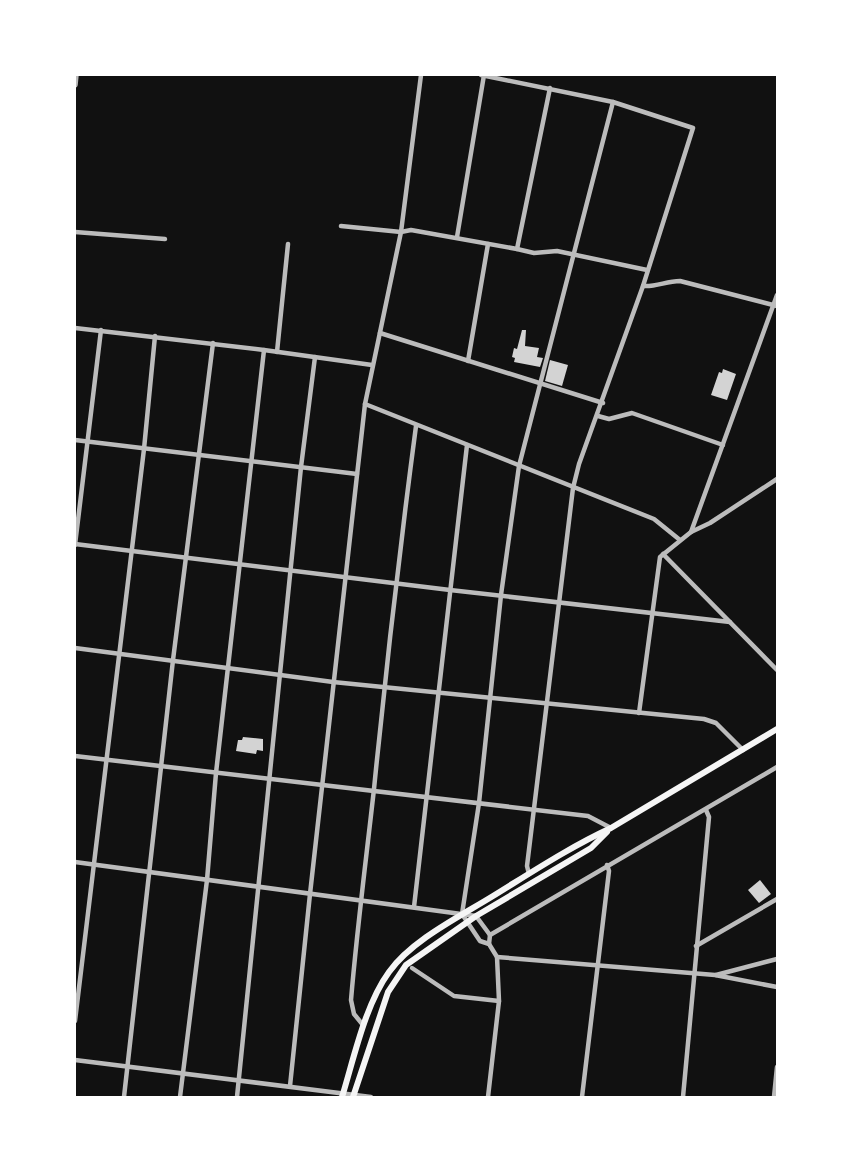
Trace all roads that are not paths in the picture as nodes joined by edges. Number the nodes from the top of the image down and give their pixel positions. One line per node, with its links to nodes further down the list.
1 (76, 75): 5 (street)
2 (421, 75): 10 (street)
3 (480, 75): 4 (street)
4 (484, 75): 6 (street); 11 (street)
5 (75, 85)
6 (550, 88): 7 (street); 15 (street)
7 (613, 102): 16 (street); 17 (street)
8 (341, 226): 10 (street)
9 (75, 232): 12 (street)
10 (401, 232): 11 (street); 23 (street)
11 (457, 237): 14 (street)
12 (165, 238)
13 (288, 244): 27 (street)
14 (488, 244): 15 (street); 29 (street)
15 (517, 249): 16 (street)
16 (574, 255): 17 (street); 31 (street)
17 (647, 270): 18 (street)
18 (643, 286): 20 (street); 32 (street)
19 (777, 295): 20 (street)
20 (775, 305): 39 (street)
21 (75, 328): 22 (street)
22 (101, 330): 24 (street); 37 (street)
23 (380, 333): 29 (street); 30 (street)
24 (155, 336): 25 (street); 40 (street)
25 (212, 343): 26 (street); 41 (street)
26 (264, 350): 27 (street); 42 (street)
27 (278, 352): 28 (street)
28 (316, 357): 30 (street); 44 (street)
29 (468, 361): 31 (street)
30 (372, 365): 33 (street)
31 (541, 384): 32 (street); 43 (street)
32 (603, 403): 34 (street)
33 (365, 404): 35 (street); 45 (street)
34 (598, 416): 39 (street); 47 (street)
35 (416, 426): 38 (street); 57 (street)
36 (75, 440): 37 (street)
37 (86, 442): 40 (street); 50 (street)
38 (467, 445): 43 (street); 58 (street)
39 (723, 445): 48 (street)
40 (144, 449): 41 (street); 51 (street)
41 (199, 456): 42 (street); 53 (street)
42 (253, 461): 44 (street); 54 (street)
43 (519, 466): 47 (street); 59 (street)
44 (301, 467): 45 (street); 55 (street)
45 (357, 474): 56 (street)
46 (777, 479): 48 (street)
47 (573, 488): 49 (street); 60 (street)
48 (691, 532): 49 (street)
49 (680, 540): 52 (street)
50 (75, 545): 51 (street)
51 (131, 550): 53 (street); 64 (street)
52 (663, 554): 61 (street); 62 (street)
53 (186, 557): 54 (street); 65 (street)
54 (241, 564): 55 (street); 66 (street)
55 (291, 571): 56 (street); 68 (street)
56 (345, 578): 57 (street); 69 (street)
57 (395, 583): 58 (street); 70 (street)
58 (450, 590): 59 (street); 71 (street)
59 (501, 595): 60 (street); 72 (street)
60 (558, 602): 61 (street); 73 (street)
61 (651, 614): 62 (street); 74 (street)
62 (730, 622): 67 (street)
63 (75, 648): 64 (street)
64 (118, 654): 65 (street); 78 (street)
65 (173, 660): 66 (street); 79 (street)
66 (228, 668): 68 (street); 81 (street)
67 (777, 670)
68 (280, 674): 69 (street); 82 (street)
69 (333, 682): 70 (street); 83 (street)
70 (384, 687): 71 (street); 84 (street)
71 (438, 692): 72 (street); 85 (street)
72 (490, 698): 73 (street); 86 (street)
73 (546, 705): 74 (street); 88 (street)
74 (639, 713): 76 (street)
75 (777, 729): 76 (main road)
76 (743, 750): 89 (main road)
77 (75, 756): 78 (street)
78 (106, 760): 79 (street); 91 (street)
79 (161, 765): 81 (street); 93 (street)
80 (777, 767): 87 (street)
81 (216, 773): 82 (street); 95 (street)
82 (270, 779): 83 (street); 96 (street)
83 (322, 785): 84 (street); 97 (street)
84 (374, 791): 85 (street); 99 (street)
85 (427, 797): 86 (street); 100 (street)
86 (479, 803): 88 (street); 101 (street)
87 (706, 810): 92 (street); 106 (street)
88 (532, 811): 89 (street); 94 (street)
89 (612, 828): 94 (main road); 102 (main road)
90 (75, 862): 91 (street)
91 (93, 864): 93 (street); 115 (street)
92 (607, 865): 104 (street); 109 (street)
93 (149, 872): 95 (street); 119 (street)
94 (530, 874): 101 (main road)
95 (207, 880): 96 (street); 120 (street)
96 (259, 887): 97 (street); 121 (street)
97 (310, 894): 99 (street); 122 (street)
98 (777, 899): 106 (street)
99 (360, 900): 100 (street); 116 (street)
100 (414, 908): 101 (street)
101 (462, 914): 102 (street); 103 (street); 116 (main road)
102 (476, 916): 103 (main road); 104 (street)
103 (468, 922): 105 (street); 124 (main road)
104 (490, 935): 105 (street)
105 (489, 944): 107 (street)
106 (696, 946): 111 (street)
107 (497, 956): 109 (street); 114 (street)
108 (777, 958): 112 (street)
109 (598, 966): 111 (street); 130 (street)
110 (412, 968): 114 (street)
111 (692, 975): 112 (street); 131 (street)
112 (715, 975): 113 (street)
113 (777, 987)
114 (499, 1001): 129 (street)
115 (75, 1021)
116 (364, 1026): 123 (main road)
117 (75, 1060): 119 (street)
118 (777, 1067): 132 (street)
119 (127, 1068): 120 (street); 125 (street)
120 (182, 1073): 121 (street); 126 (street)
121 (239, 1079): 122 (street); 127 (street)
122 (290, 1086): 123 (street)
123 (343, 1096): 124 (street)
124 (353, 1096): 128 (street)
125 (124, 1097)
126 (180, 1097)
127 (237, 1097)
128 (371, 1097)
129 (488, 1097)
130 (582, 1097)
131 (682, 1097)
132 (774, 1097)

